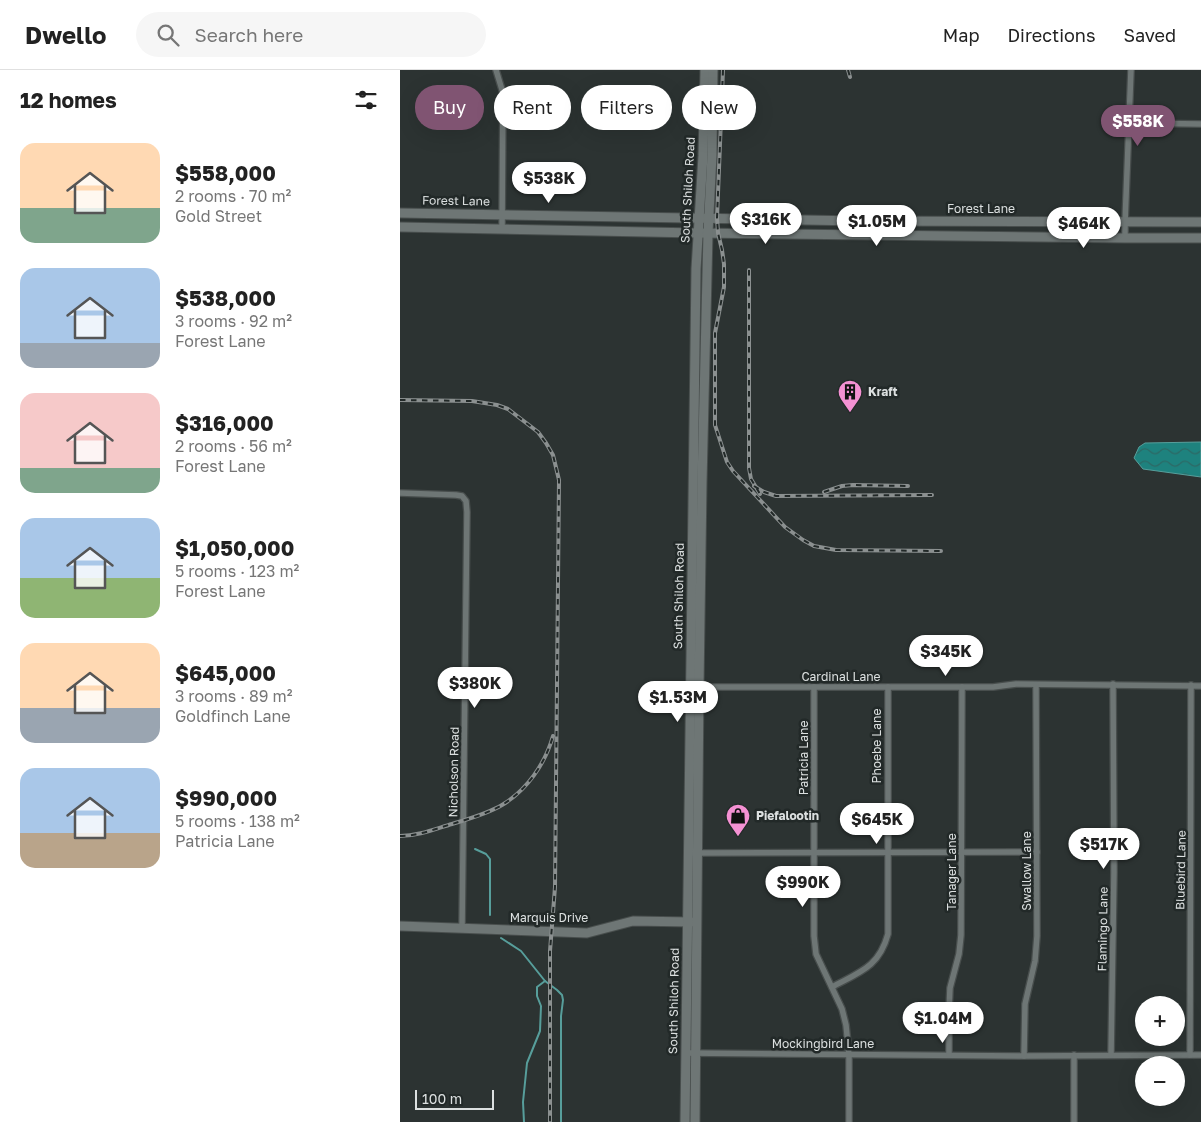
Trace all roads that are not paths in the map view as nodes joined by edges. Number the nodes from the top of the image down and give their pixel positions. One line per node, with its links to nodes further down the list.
1 (496, 70): 9 (street)
2 (705, 70): 10 (main road, South Shiloh Road)
3 (713, 70): 11 (main road, South Shiloh Road)
4 (1131, 70): 5 (street)
5 (1129, 123): 6 (street); 13 (street)
6 (1201, 124)
7 (400, 212): 8 (main road, Forest Lane)
8 (424, 213): 9 (main road, Forest Lane); 15 (main road)
9 (502, 214): 10 (main road, Forest Lane); 16 (street)
10 (698, 218): 11 (main road, Forest Lane); 17 (main road, South Shiloh Road)
11 (710, 218): 13 (main road, Forest Lane); 18 (main road, South Shiloh Road)
12 (1201, 222): 13 (main road, Forest Lane)
13 (1125, 223): 19 (street)
14 (400, 228): 15 (main road)
15 (424, 228): 16 (main road)
16 (502, 229): 17 (main road)
17 (697, 233): 18 (main road); 26 (main road, South Shiloh Road)
18 (708, 233): 19 (main road); 26 (main road, South Shiloh Road)
19 (1125, 238): 20 (main road)
20 (1201, 238)
21 (400, 493): 39 (street, Nicholson Road)
22 (1113, 684): 23 (street, Cardinal Lane); 24 (street, Cardinal Lane); 46 (street, Flamingo Lane)
23 (1036, 685): 29 (street, Cardinal Lane); 33 (street, Swallow Lane)
24 (1191, 686): 25 (street, Cardinal Lane); 47 (street, Bluebird Lane)
25 (1201, 686)
26 (694, 687): 27 (street, Cardinal Lane); 34 (main road, South Shiloh Road); 35 (main road, South Shiloh Road)
27 (814, 687): 28 (street, Cardinal Lane); 30 (street, Patricia Lane)
28 (888, 687): 29 (street, Cardinal Lane); 31 (street, Phoebe Lane)
29 (962, 687): 32 (street, Tanager Lane)
30 (813, 852): 31 (street); 35 (street); 40 (street, Patricia Lane)
31 (887, 852): 32 (street); 40 (street, Phoebe Lane)
32 (961, 852): 33 (street); 44 (street, Tanager Lane)
33 (1037, 852): 49 (street, Swallow Lane)
34 (688, 853): 35 (street); 36 (main road, South Shiloh Road)
35 (698, 853): 37 (main road, South Shiloh Road)
36 (687, 922): 37 (main road, Marquis Drive); 39 (main road, Marquis Drive); 41 (main road, South Shiloh Road)
37 (697, 922): 42 (main road, South Shiloh Road)
38 (400, 926): 39 (main road, Marquis Drive)
39 (462, 929)
40 (832, 987): 43 (street, Patricia Lane)
41 (686, 1053): 42 (street, Mockingbird Lane); 50 (main road, South Shiloh Road)
42 (696, 1053): 43 (street, Mockingbird Lane); 51 (main road, South Shiloh Road)
43 (849, 1055): 44 (street, Mockingbird Lane); 52 (street, Patricia Lane)
44 (949, 1055): 49 (street, Mockingbird Lane)
45 (1074, 1055): 46 (street, Mockingbird Lane); 49 (street, Mockingbird Lane); 53 (street)
46 (1111, 1055): 47 (street, Mockingbird Lane)
47 (1190, 1055): 48 (street, Mockingbird Lane)
48 (1201, 1055)
49 (1024, 1056)
50 (685, 1122)
51 (695, 1122)
52 (848, 1122)
53 (1074, 1122)

